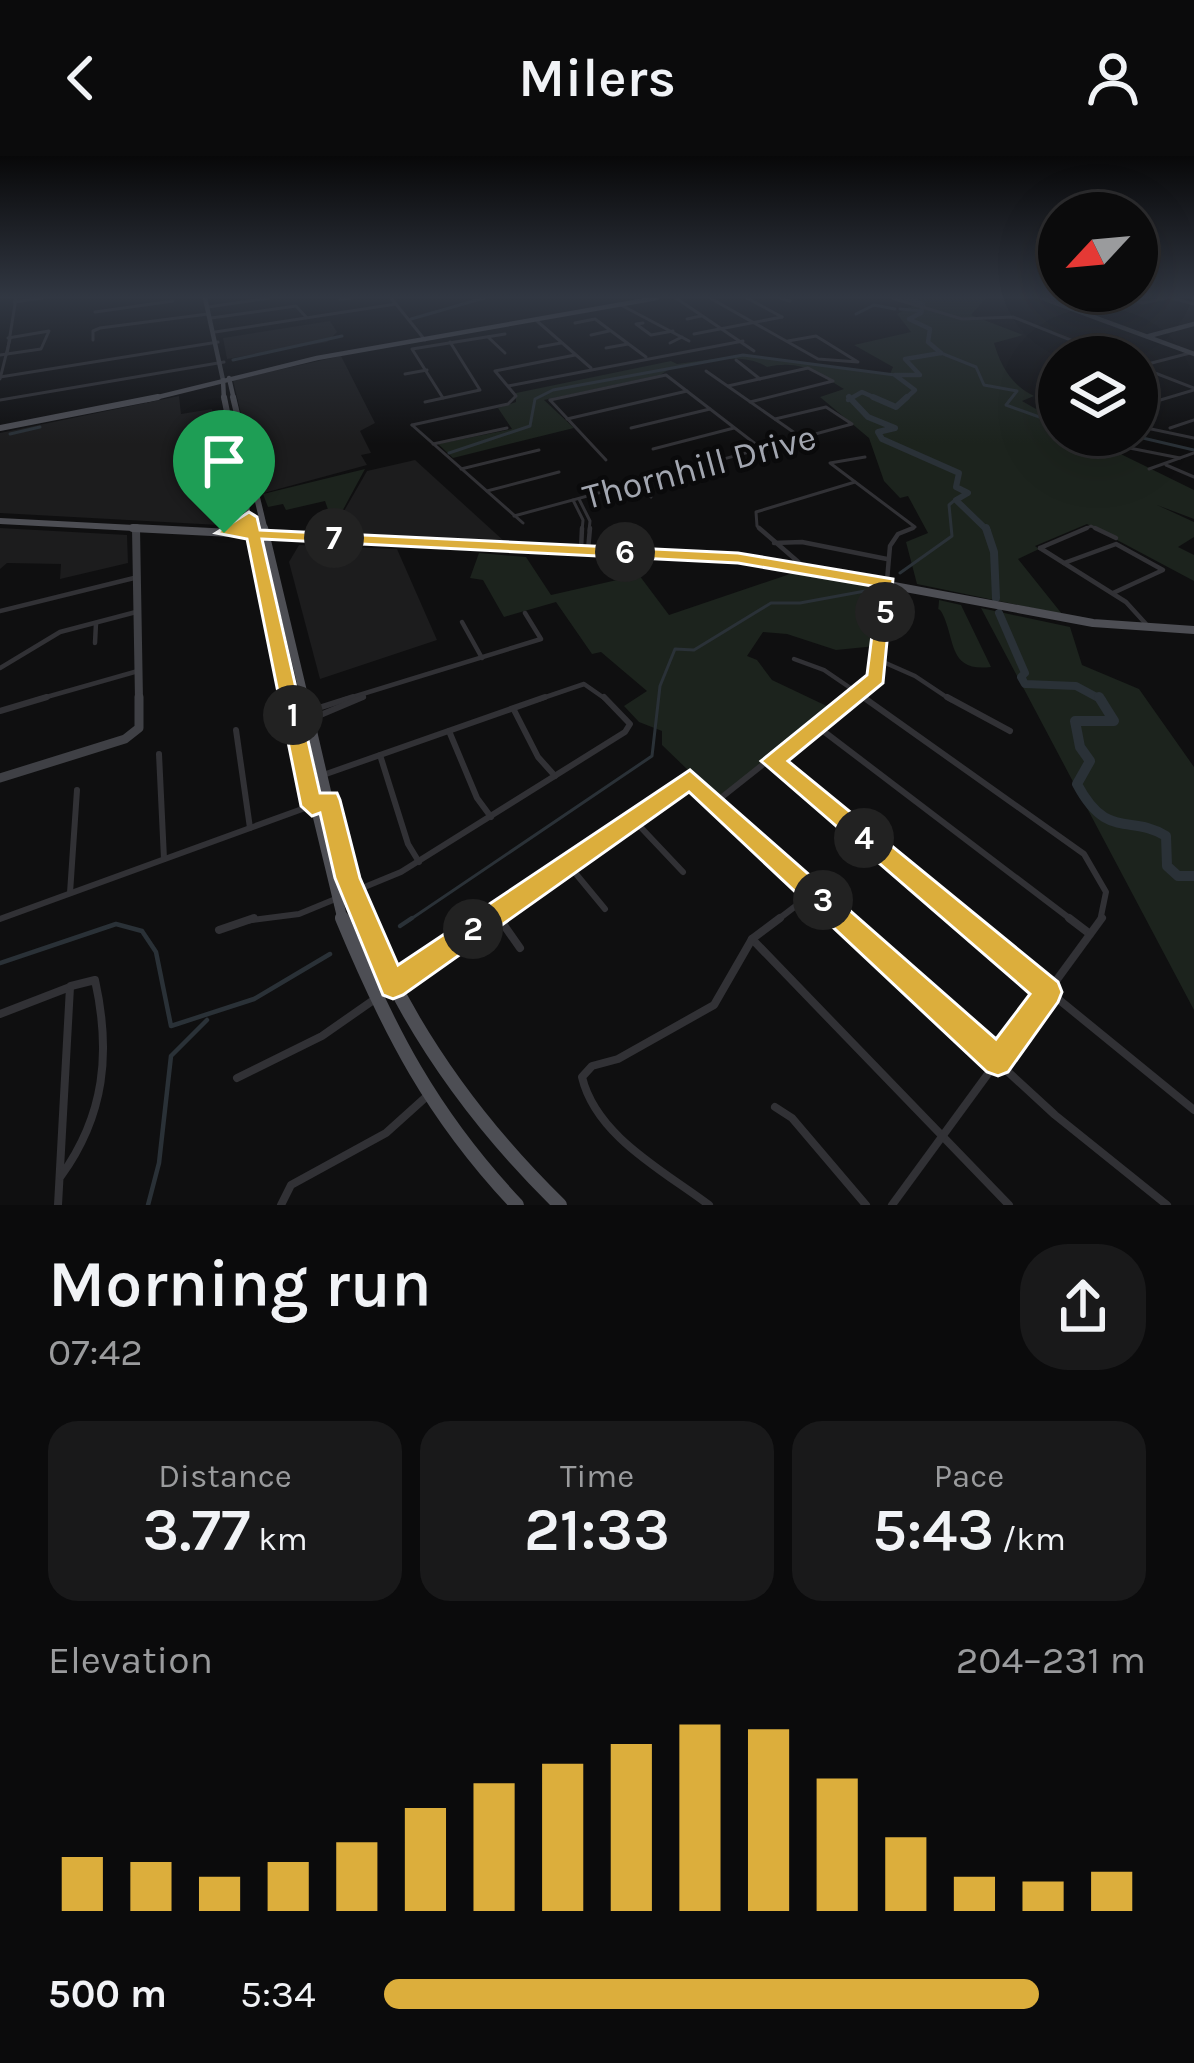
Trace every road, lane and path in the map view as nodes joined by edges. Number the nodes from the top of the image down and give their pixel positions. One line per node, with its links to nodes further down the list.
1 (11, 347): 20 (street)
2 (42, 347): 20 (street)
3 (188, 347): 32 (street)
4 (219, 347): 26 (main road)
5 (384, 347): 33 (main road)
6 (424, 347): 28 (street)
7 (453, 347): 39 (street)
8 (499, 347): 18 (street)
9 (566, 347): 22 (street)
10 (612, 347): 16 (street)
11 (632, 347): 23 (street)
12 (707, 347): 23 (street)
13 (750, 347): 17 (street)
14 (798, 347): 15 (street)
15 (835, 347)
16 (606, 348)
17 (754, 351)
18 (505, 353)
19 (1192, 353): 25 (street)
20 (7, 354): 21 (street); 32 (street)
21 (0, 355)
22 (575, 355): 27 (street); 35 (street)
23 (646, 357): 27 (street)
24 (736, 360): 34 (street)
25 (1158, 361)
26 (222, 362): 33 (main road); 40 (street)
27 (591, 368): 35 (street)
28 (427, 370): 30 (street); 39 (street)
29 (706, 371): 36 (street)
30 (405, 374)
31 (1158, 375): 37 (street)
32 (0, 378)
33 (226, 379): 45 (main road); 46 (main road); 50 (main road)
34 (760, 379): 36 (street); 43 (street)
35 (508, 386): 58 (street)
36 (728, 386): 43 (street)
37 (1194, 389): 41 (street)
38 (687, 392): 44 (street); 47 (street); 47 (street)
39 (443, 398): 42 (street)
40 (0, 400)
41 (1158, 400)
42 (425, 402)
43 (750, 402): 48 (street)
44 (710, 409): 52 (street); 53 (street)
45 (237, 412): 46 (main road); 62 (main road)
46 (225, 415): 62 (main road)
47 (567, 419): 67 (street)
48 (775, 419): 56 (street); 56 (street, Thornhill Drive)
49 (1194, 420): 55 (street)
50 (0, 428)
51 (507, 428): 58 (street)
52 (631, 428)
53 (734, 428): 59 (street); 60 (street)
54 (1158, 428): 55 (street)
55 (1164, 429): 57 (street)
56 (802, 438): 60 (street, Thornhill Drive)
57 (1194, 438)
58 (433, 444): 69 (street)
59 (653, 449)
60 (762, 449): 74 (street, Thornhill Drive)
61 (539, 450): 69 (street)
62 (239, 453): 79 (main road); 85 (main road)
63 (1194, 453): 66 (street)
64 (1158, 454): 66 (street)
65 (865, 457): 73 (street)
66 (1180, 458): 68 (street)
67 (606, 460)
68 (1164, 464): 70 (street); 72 (street)
69 (461, 469): 75 (street)
70 (1149, 469)
71 (559, 472): 75 (street)
72 (1194, 477)
73 (855, 482): 88 (street); 92 (street)
74 (633, 484): 76 (street); 77 (street, Thornhill Drive)
75 (487, 491): 78 (street)
76 (651, 497)
77 (575, 499): 78 (street, Thornhill Drive); 89 (street)
78 (514, 516): 81 (street)
79 (249, 517): 83 (main road); 84 (main road)
80 (0, 520): 82 (main road)
81 (523, 524)
82 (136, 528): 83 (main road); 94 (main road)
83 (224, 533): 84 (main road)
84 (254, 534): 85 (main road); 106 (main road)
85 (267, 535): 86 (main road); 90 (main road)
86 (294, 536): 89 (main road); 90 (main road)
87 (1116, 541): 93 (street); 93 (street); 96 (street)
88 (774, 543): 91 (street); 92 (street)
89 (584, 550): 91 (main road)
90 (272, 558): 105 (main road)
91 (780, 558): 95 (main road)
92 (889, 559): 95 (street)
93 (1064, 562): 96 (street)
94 (134, 578): 97 (street); 98 (main road)
95 (887, 583): 102 (main road); 109 (street)
96 (1113, 593): 102 (street)
97 (0, 611)
98 (136, 612): 101 (street); 111 (main road)
99 (525, 613): 107 (street)
100 (463, 622): 107 (street)
101 (96, 623): 104 (street); 110 (street)
102 (1149, 629): 103 (main road)
103 (1194, 630)
104 (95, 643)
105 (295, 649): 106 (main road); 115 (main road)
106 (279, 654): 120 (main road)
107 (482, 658): 115 (street)
108 (794, 659): 112 (street)
109 (881, 662): 112 (street); 119 (street)
110 (0, 668)
111 (138, 671): 114 (street); 126 (main road)
112 (858, 693): 116 (street); 146 (street)
113 (513, 708): 118 (street); 125 (street); 125 (street)
114 (0, 711)
115 (310, 715): 124 (main road)
116 (817, 726): 123 (street); 146 (street)
117 (236, 730): 133 (street)
118 (448, 730): 122 (street); 131 (street)
119 (1010, 731)
120 (298, 740): 124 (main road); 130 (main road)
121 (159, 754): 134 (street)
122 (380, 754): 124 (street); 135 (street)
123 (772, 761): 129 (street); 151 (street)
124 (323, 775): 128 (main road)
125 (555, 776): 131 (street)
126 (0, 778)
127 (77, 790): 139 (street)
128 (328, 800): 130 (street); 140 (main road)
129 (717, 801): 132 (street); 138 (street)
130 (312, 806): 133 (street); 141 (main road)
131 (491, 817): 135 (street)
132 (632, 817): 136 (street); 137 (street)
133 (250, 828): 134 (street)
134 (164, 859): 139 (street)
135 (419, 862): 140 (street)
136 (567, 862): 142 (street); 143 (street)
137 (682, 872)
138 (814, 892): 147 (street); 154 (street)
139 (70, 893): 144 (street)
140 (353, 894): 141 (street); 149 (main road)
141 (334, 901): 145 (street); 152 (main road)
142 (605, 909)
143 (496, 913): 148 (street); 149 (street)
144 (0, 919)
145 (219, 930)
146 (1090, 934): 151 (street)
147 (752, 939): 160 (street); 166 (street)
148 (520, 948)
149 (393, 985): 152 (street); 155 (main road)
150 (70, 987): 153 (street); 161 (street); 161 (street)
151 (1048, 992): 154 (street); 159 (street)
152 (375, 998): 156 (street); 157 (main road)
153 (0, 1014)
154 (998, 1061): 160 (street); 170 (street)
155 (447, 1075): 157 (street); 165 (main road)
156 (237, 1078)
157 (428, 1095): 163 (street); 164 (main road)
158 (775, 1107): 167 (street)
159 (1194, 1110)
160 (942, 1136): 168 (street); 169 (street)
161 (61, 1176): 162 (street)
162 (58, 1205)
163 (280, 1205)
164 (517, 1205)
165 (560, 1205)
166 (709, 1205)
167 (866, 1205)
168 (892, 1205)
169 (1009, 1205)
170 (1167, 1205)

